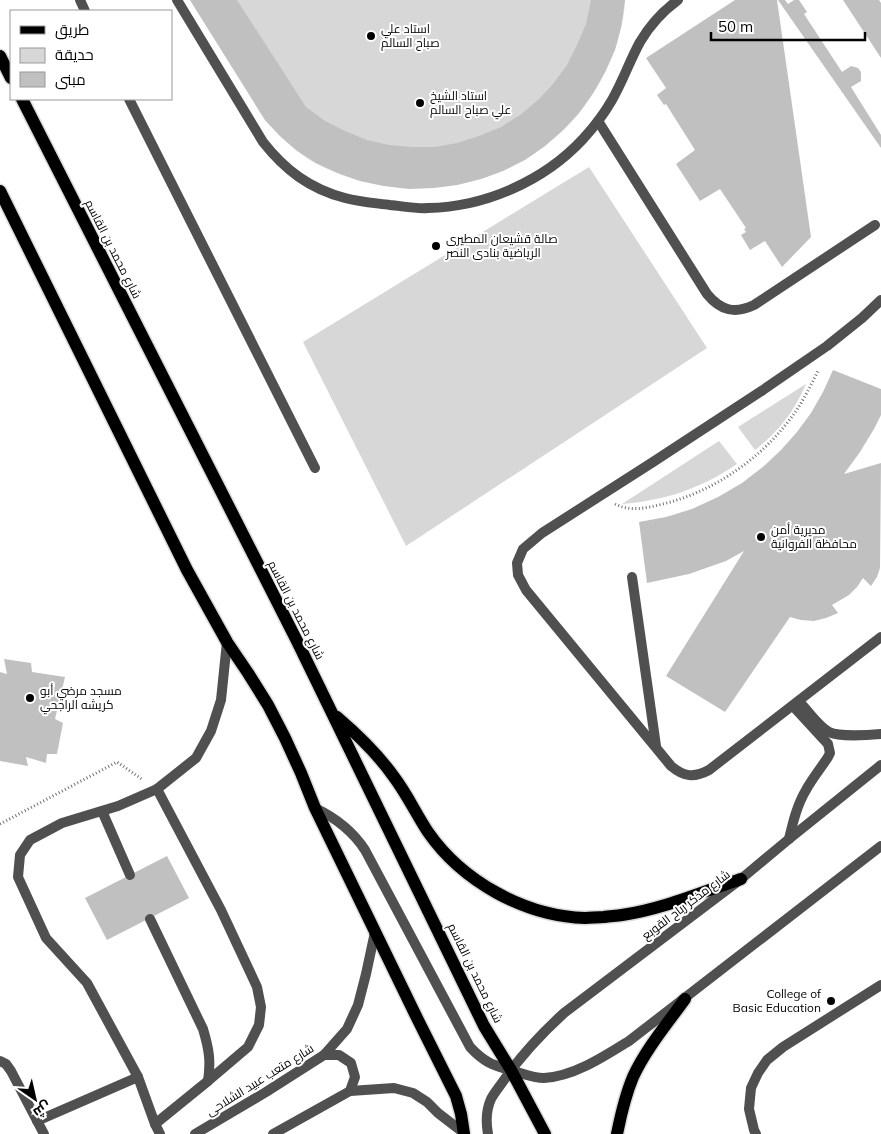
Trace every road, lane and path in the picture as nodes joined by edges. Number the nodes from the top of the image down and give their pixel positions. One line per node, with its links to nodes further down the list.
1 (177, 0): 7 (street)
2 (678, 0): 7 (street)
3 (0, 56): 4 (main road)
4 (10, 76)
5 (23, 100): 18 (main road, شارع محمد بن القاسم)
6 (130, 100): 12 (street)
7 (598, 121): 9 (street)
8 (0, 191): 16 (main road)
9 (874, 225)
10 (881, 300): 11 (street)
11 (827, 346): 13 (street); 13 (path)
12 (315, 468)
13 (605, 493): 21 (street)
14 (632, 577): 21 (street)
15 (881, 637): 17 (street)
16 (227, 642): 23 (street); 24 (main road)
17 (796, 703): 20 (street); 21 (street)
18 (332, 712): 30 (main road); 37 (main road, شارع محمد بن القاسم)
19 (881, 734): 20 (street)
20 (828, 737): 27 (street)
21 (656, 748)
22 (881, 765): 27 (street, شارع مذكر رباح القوبع)
23 (157, 789): 25 (street); 26 (path); 39 (street)
24 (315, 808): 32 (main road); 37 (street)
25 (102, 811): 29 (street); 38 (street)
26 (0, 824)
27 (788, 839): 30 (street, شارع مذكر رباح القوبع)
28 (881, 846): 34 (street)
29 (130, 875)
30 (742, 879): 37 (street, شارع مذكر رباح القوبع)
31 (150, 919): 39 (street)
32 (375, 932): 35 (street, شارع متعب عبيد الشلاحى); 43 (main road)
33 (881, 985): 51 (street)
34 (685, 998): 37 (street); 50 (main road)
35 (324, 1055): 40 (street); 46 (street, شارع متعب عبيد الشلاحى)
36 (0, 1061): 41 (street)
37 (511, 1070): 48 (street, شارع مذكر رباح القوبع); 49 (main road, شارع محمد بن القاسم)
38 (138, 1077): 41 (street); 42 (street)
39 (208, 1082): 42 (street)
40 (350, 1091): 43 (street); 47 (street)
41 (37, 1121): 44 (street)
42 (154, 1124): 45 (street)
43 (464, 1133)
44 (44, 1134)
45 (160, 1134)
46 (195, 1134)
47 (273, 1134)
48 (488, 1134)
49 (545, 1134)
50 (617, 1134)
51 (756, 1134)

